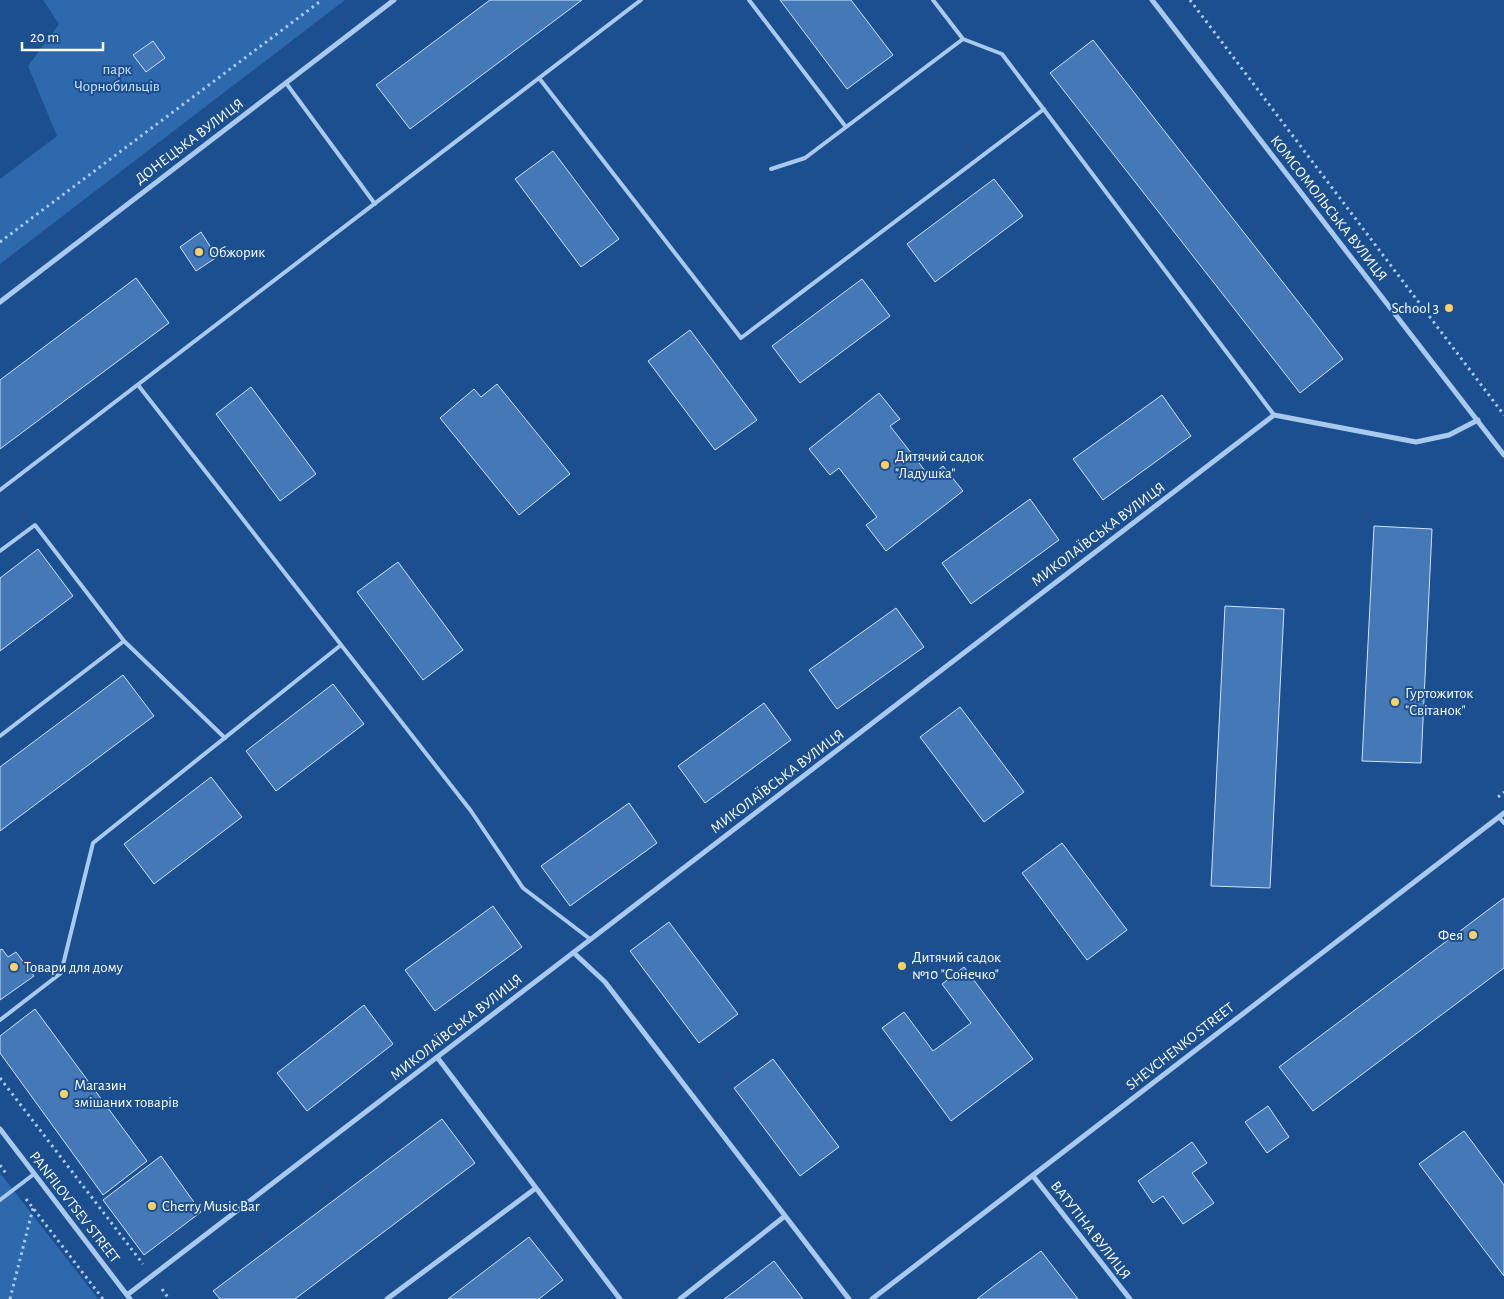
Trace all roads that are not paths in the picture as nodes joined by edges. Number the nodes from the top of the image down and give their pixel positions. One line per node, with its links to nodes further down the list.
1 (394, 0): 8 (street, ДОНЕЦЬКА ВУЛИЦЯ)
2 (641, 0): 7 (lane)
3 (749, 0): 10 (lane)
4 (933, 0): 6 (lane)
5 (1152, 0): 16 (street, КОМСОМОЛЬСЬКА ВУЛИЦЯ)
6 (963, 39): 9 (lane); 10 (lane)
7 (539, 78): 9 (lane); 12 (lane)
8 (286, 83): 12 (lane); 13 (street, ДОНЕЦЬКА ВУЛИЦЯ)
9 (1044, 109): 15 (lane)
10 (846, 127): 11 (lane)
11 (771, 170)
12 (375, 204): 14 (lane)
13 (0, 302)
14 (138, 385): 18 (lane); 21 (lane)
15 (1274, 415): 16 (street); 27 (street, МИКОЛАЇВСЬКА ВУЛИЦЯ)
16 (1478, 420): 17 (street, КОМСОМОЛЬСЬКА ВУЛИЦЯ)
17 (1504, 455)
18 (0, 490)
19 (0, 552): 20 (lane)
20 (124, 641): 22 (lane); 23 (lane)
21 (342, 645): 23 (lane); 27 (lane)
22 (0, 736)
23 (225, 738): 29 (lane)
24 (1504, 813): 25 (street, SHEVCHENKO STREET)
25 (1499, 817): 26 (lane); 33 (street, SHEVCHENKO STREET)
26 (1504, 823)
27 (590, 939): 28 (street, МИКОЛАЇВСЬКА ВУЛИЦЯ)
28 (574, 953): 30 (street, МИКОЛАЇВСЬКА ВУЛИЦЯ); 36 (street)
29 (0, 1020)
30 (437, 1057): 34 (street); 37 (street, МИКОЛАЇВСЬКА ВУЛИЦЯ)
31 (0, 1129): 32 (street, PANFILOVTSEV STREET)
32 (34, 1174): 35 (lane); 37 (street, PANFILOVTSEV STREET)
33 (1032, 1176): 42 (street, SHEVCHENKO STREET); 43 (street, ВАТУТІНА ВУЛИЦЯ)
34 (536, 1188): 38 (street); 39 (street)
35 (0, 1200)
36 (785, 1216): 40 (street); 41 (street)
37 (129, 1297)
38 (387, 1299)
39 (620, 1299)
40 (680, 1299)
41 (849, 1299)
42 (872, 1299)
43 (1130, 1299)

